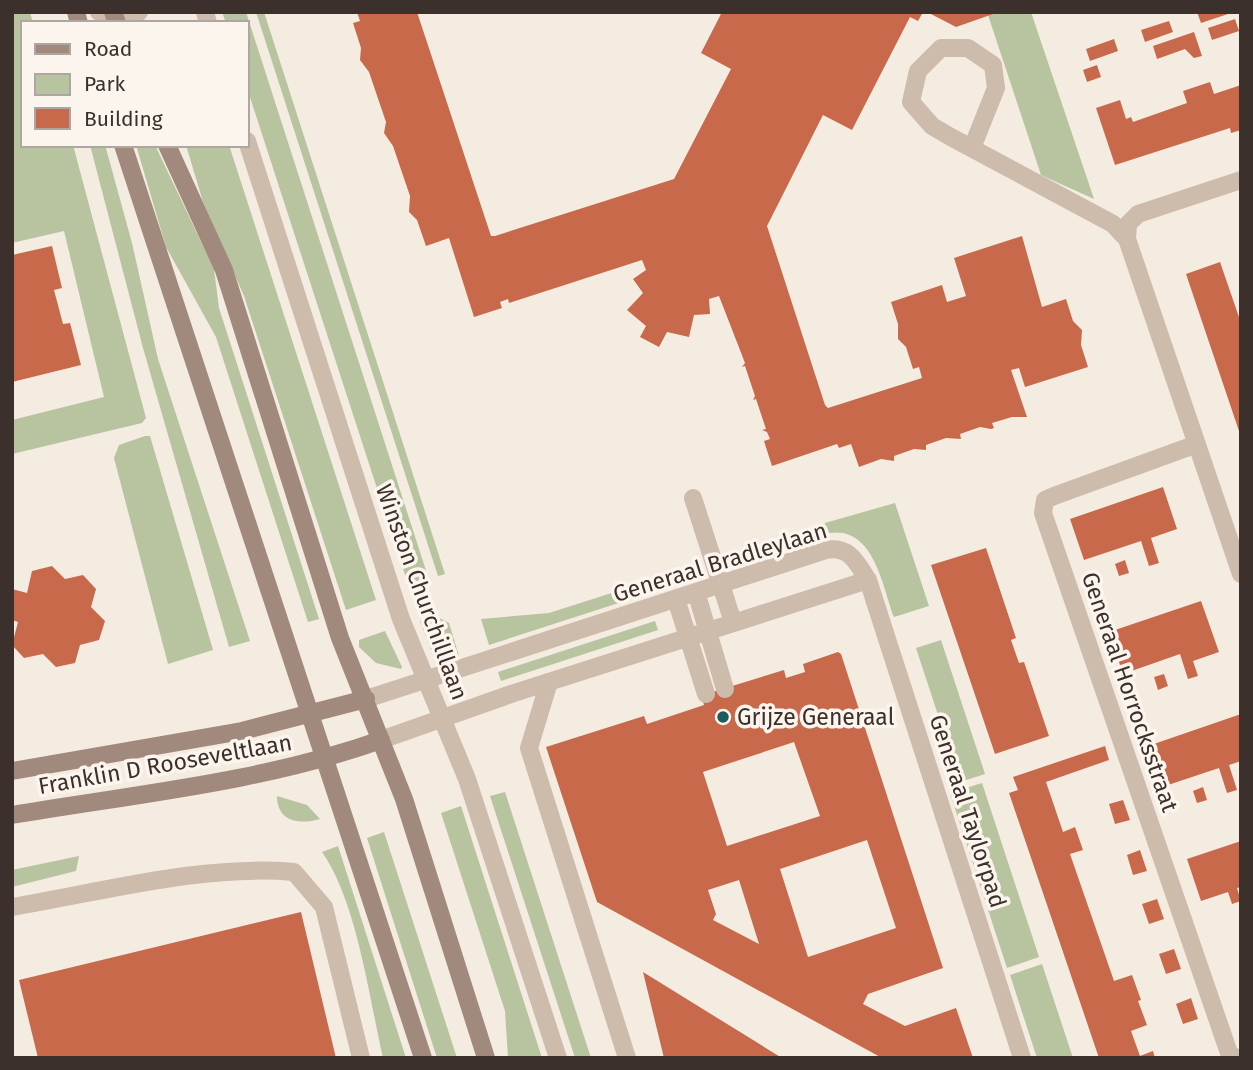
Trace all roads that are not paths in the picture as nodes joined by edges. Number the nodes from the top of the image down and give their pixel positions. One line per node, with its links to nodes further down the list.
1 (99, 12): 3 (street)
2 (139, 12): 3 (street)
3 (115, 18)
4 (248, 144): 20 (street, Winston Churchilllaan)
5 (124, 147): 25 (main road)
6 (168, 147): 24 (main road)
7 (972, 148): 7 (street); 9 (street)
8 (1241, 180): 9 (street)
9 (1127, 239): 10 (street)
10 (1196, 444): 12 (street); 32 (street, Generaal Horrocksstraat)
11 (693, 498): 14 (street)
12 (1241, 574)
13 (868, 580): 14 (street, Generaal Bradleylaan); 17 (street); 38 (street, Generaal Taylorpad)
14 (721, 584): 15 (street, Generaal Bradleylaan); 17 (street)
15 (696, 592): 16 (street, Generaal Bradleylaan); 18 (street)
16 (676, 598): 19 (street); 20 (street, Generaal Bradleylaan)
17 (733, 622): 18 (street)
18 (708, 631): 19 (street); 22 (street)
19 (688, 637): 21 (street); 23 (street)
20 (426, 680): 24 (street, Generaal Bradleylaan); 26 (street, Winston Churchilllaan)
21 (549, 682): 26 (street); 37 (street)
22 (725, 689)
23 (706, 694)
24 (366, 699): 25 (main road, Franklin D Rooseveltlaan); 27 (main road)
25 (309, 713): 28 (main road); 29 (main road, Franklin D Rooseveltlaan)
26 (442, 718): 27 (street); 36 (street, Winston Churchilllaan)
27 (381, 740): 28 (main road, Franklin D Rooseveltlaan); 35 (main road)
28 (325, 760): 30 (main road, Franklin D Rooseveltlaan); 34 (main road)
29 (12, 771)
30 (12, 815)
31 (12, 907): 33 (street)
32 (1232, 1055)
33 (361, 1058)
34 (423, 1058)
35 (486, 1058)
36 (558, 1058)
37 (627, 1058)
38 (1022, 1058)

